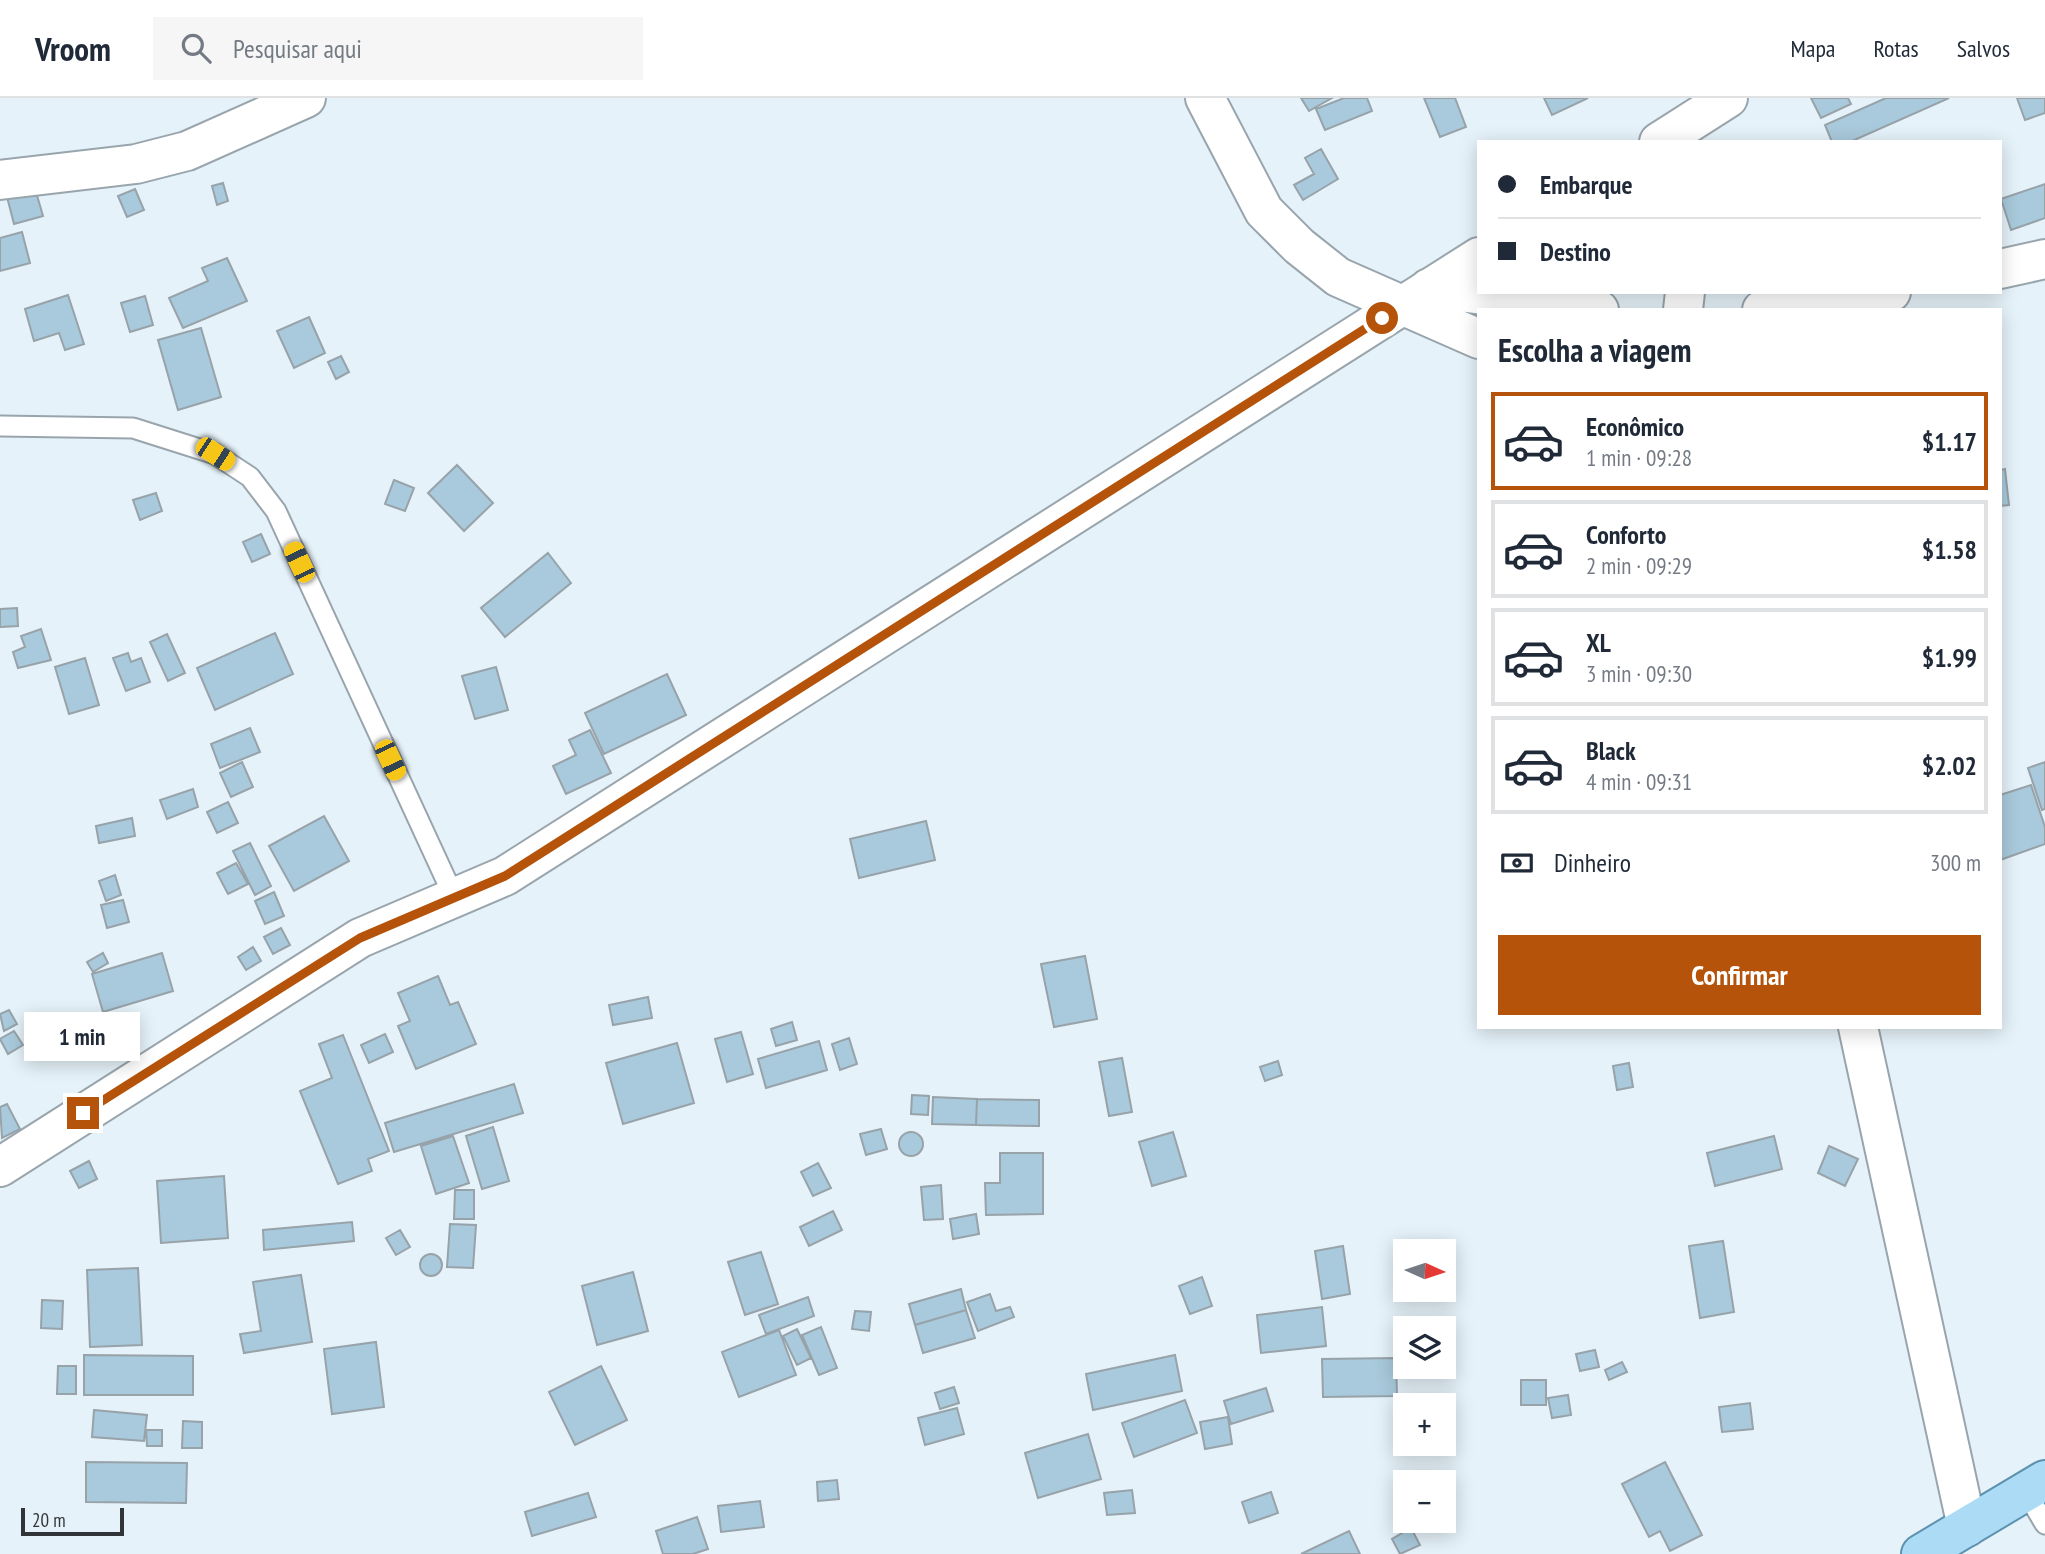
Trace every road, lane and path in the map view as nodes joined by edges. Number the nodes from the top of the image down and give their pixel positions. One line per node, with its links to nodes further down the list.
1 (306, 98): 5 (street)
2 (1205, 98): 10 (street)
3 (1706, 113): 4 (street)
4 (1662, 140)
5 (0, 180)
6 (1477, 258): 10 (street)
7 (2045, 259): 8 (street)
8 (2002, 269)
9 (1877, 294): 12 (street)
10 (1417, 296): 11 (street); 13 (street); 15 (street)
11 (1573, 308)
12 (1776, 308)
13 (1477, 338)
14 (0, 426): 15 (lane)
15 (454, 897): 17 (street)
16 (1858, 1029): 20 (street)
17 (0, 1167)
18 (2036, 1486): 19 (lane); 20 (main road)
19 (2045, 1524)
20 (1967, 1527): 21 (main road)
21 (1921, 1554)

